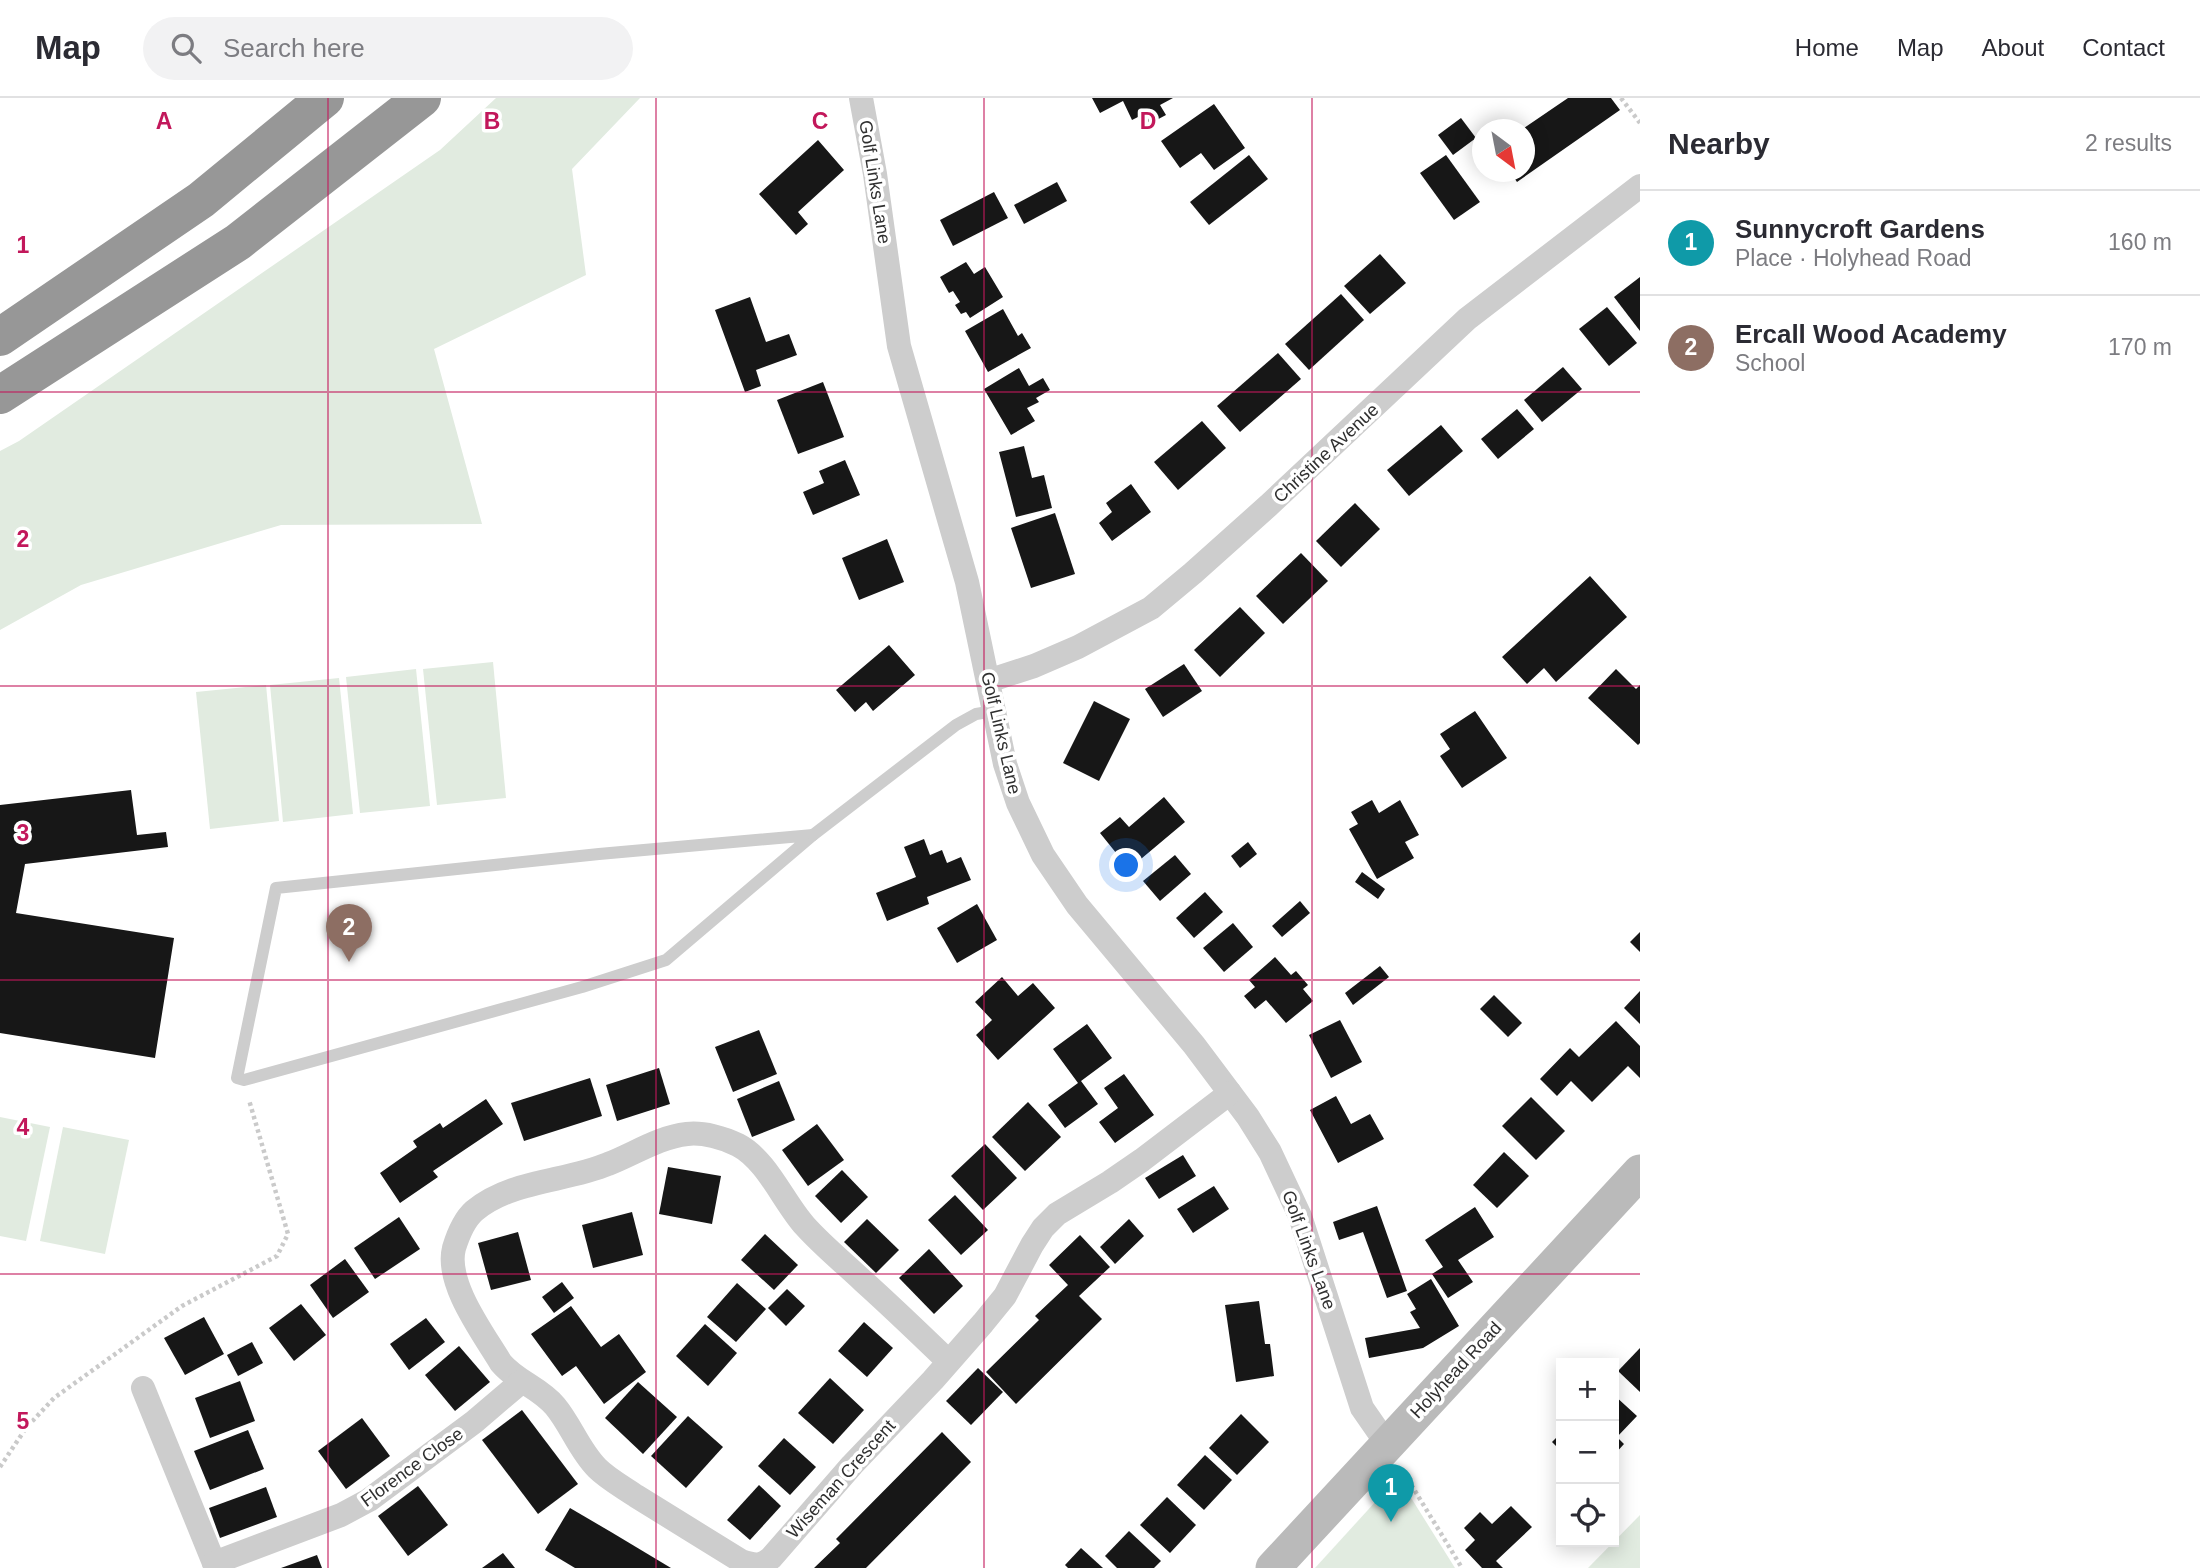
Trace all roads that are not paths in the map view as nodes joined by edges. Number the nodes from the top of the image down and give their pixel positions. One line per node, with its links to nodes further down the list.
1 (325, 98): 5 (highway)
2 (422, 98): 6 (highway)
3 (861, 98): 7 (street, Golf Links Lane)
4 (1640, 186): 7 (street, Christine Avenue)
5 (0, 337)
6 (0, 395)
7 (988, 681): 8 (street, Golf Links Lane)
8 (994, 711): 9 (lane); 10 (street, Golf Links Lane)
9 (813, 835): 9 (lane)
10 (1230, 1093): 12 (street, Wiseman Crescent); 15 (street, Golf Links Lane)
11 (1640, 1172): 15 (main road, Holyhead Road)
12 (948, 1361): 13 (street, Wiseman Crescent); 17 (street, Wiseman Crescent)
13 (521, 1382): 16 (street, Florence Close); 17 (street, Wiseman Crescent)
14 (143, 1388): 16 (street, Florence Close)
15 (1387, 1444): 18 (main road, Holyhead Road)
16 (215, 1566)
17 (757, 1567)
18 (1273, 1568)

